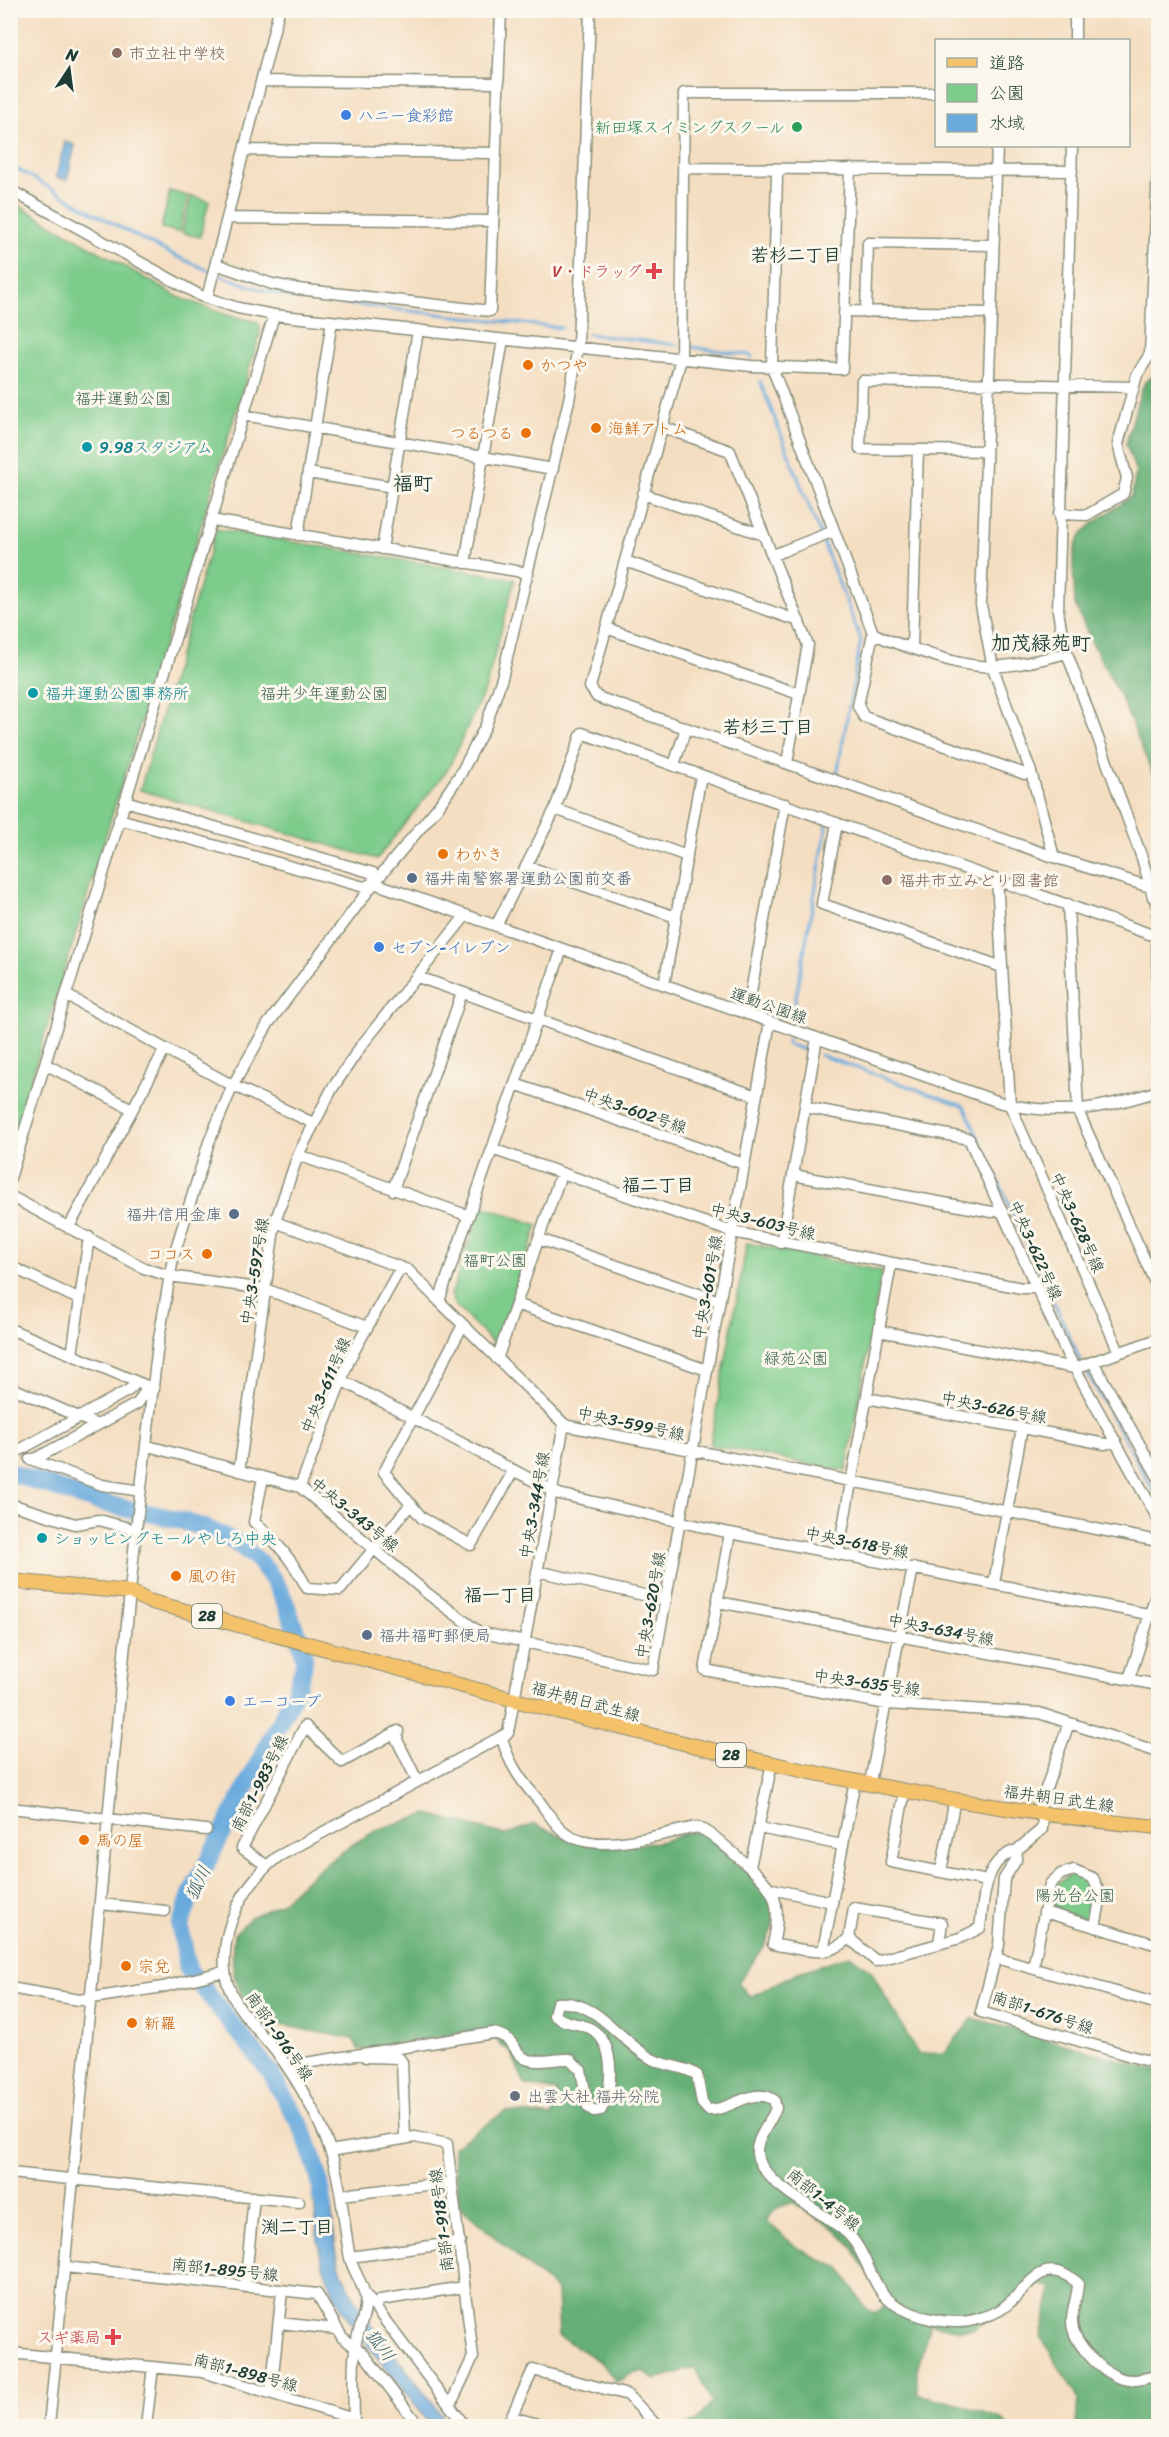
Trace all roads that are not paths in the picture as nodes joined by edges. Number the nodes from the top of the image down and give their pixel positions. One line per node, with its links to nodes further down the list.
1 (279, 10): 6 (street)
2 (501, 10): 7 (street)
3 (590, 10): 33 (street)
4 (1075, 10): 5 (street)
5 (1075, 39)
6 (261, 81): 7 (street); 11 (street)
7 (499, 83): 12 (street)
8 (935, 93): 13 (street)
9 (997, 147): 16 (street)
10 (1072, 147): 18 (street)
11 (244, 150): 12 (street); 21 (street)
12 (496, 153): 22 (street)
13 (684, 168): 17 (street); 35 (street)
14 (1158, 168): 19 (street)
15 (849, 169): 16 (street); 17 (street); 26 (street)
16 (997, 169): 18 (street); 23 (street)
17 (780, 170): 36 (street)
18 (1072, 171): 38 (street)
19 (1158, 185): 34 (street)
20 (10, 190): 25 (street)
21 (227, 218): 22 (street); 24 (street)
22 (494, 221): 24 (street)
23 (993, 244): 27 (street); 28 (street)
24 (216, 264): 25 (street)
25 (207, 298): 29 (street)
26 (845, 311): 27 (street); 36 (street)
27 (866, 312): 28 (street)
28 (991, 313): 37 (street)
29 (274, 315): 30 (street); 40 (street)
30 (332, 321): 31 (street); 41 (street)
31 (418, 330): 32 (street); 43 (street)
32 (503, 340): 33 (street); 46 (street)
33 (578, 346): 35 (street); 47 (street)
34 (1154, 354): 39 (street)
35 (682, 355): 36 (street); 42 (street)
36 (772, 367): 53 (street)
37 (990, 383): 38 (street); 44 (street); 45 (street)
38 (1064, 385): 39 (street); 51 (street)
39 (1132, 387): 51 (street)
40 (243, 415): 41 (street); 52 (street)
41 (315, 428): 43 (street); 48 (street)
42 (662, 428): 50 (street); 55 (street)
43 (400, 441): 46 (street); 49 (street)
44 (918, 450): 45 (street); 64 (street)
45 (987, 451): 66 (street)
46 (485, 456): 47 (street); 59 (street)
47 (553, 469): 60 (street)
48 (308, 472): 49 (street); 54 (street)
49 (393, 487): 56 (street)
50 (643, 494): 55 (street); 58 (street)
51 (1059, 514): 65 (street)
52 (211, 520): 54 (street); 73 (street)
53 (826, 534): 57 (street); 63 (street)
54 (298, 535): 56 (street)
55 (764, 535): 57 (street)
56 (382, 549): 59 (street)
57 (773, 555): 61 (street)
58 (625, 561): 61 (street); 62 (street)
59 (465, 563): 60 (street)
60 (528, 573): 82 (street)
61 (799, 621): 67 (street)
62 (606, 628): 67 (street); 68 (street)
63 (873, 633): 64 (street); 71 (street)
64 (912, 648): 66 (street)
65 (1067, 653): 66 (street); 79 (street)
66 (993, 668): 71 (street)
67 (799, 694): 69 (street)
68 (686, 728): 69 (street); 70 (street)
69 (787, 763): 79 (street)
70 (674, 765): 72 (street); 75 (street)
71 (1031, 772): 79 (street)
72 (701, 775): 74 (street); 78 (street)
73 (125, 801): 76 (street); 82 (street)
74 (785, 804): 77 (street); 94 (street)
75 (555, 809): 78 (street); 80 (street)
76 (119, 819): 82 (street); 93 (street)
77 (837, 823): 81 (street); 89 (street)
78 (687, 856): 85 (street)
79 (1054, 857)
80 (526, 866): 85 (street); 86 (street)
81 (998, 879): 83 (street); 89 (street)
82 (374, 883): 84 (street, 運動公園線); 102 (street)
83 (1068, 904): 87 (street); 108 (street)
84 (466, 915): 86 (street, 運動公園線); 90 (street, 中央3-597号線)
85 (676, 917): 91 (street)
86 (496, 926): 88 (street, 運動公園線)
87 (1157, 933): 97 (street)
88 (562, 949): 91 (street, 運動公園線); 95 (street)
89 (1002, 967): 105 (street)
90 (418, 977): 92 (street); 109 (street, 中央3-597号線)
91 (664, 985): 94 (street, 運動公園線)
92 (462, 993): 95 (street); 116 (street)
93 (66, 995): 99 (street); 100 (street)
94 (747, 1014): 96 (street, 運動公園線)
95 (538, 1018): 101 (street); 104 (street)
96 (770, 1022): 98 (street, 運動公園線); 104 (street, 中央3-601号線)
97 (1158, 1024)
98 (817, 1038): 105 (street, 運動公園線); 106 (street)
99 (165, 1049): 102 (street); 107 (street)
100 (45, 1064): 107 (street); 115 (street)
101 (515, 1084): 110 (street); 112 (street, 中央3-602号線)
102 (233, 1085): 109 (street); 129 (street)
103 (1158, 1091): 108 (street, 運動公園線)
104 (756, 1096): 112 (street, 中央3-601号線)
105 (1010, 1105): 108 (street, 運動公園線); 142 (street, 中央3-628号線)
106 (805, 1107): 114 (street); 118 (street, 中央3-622号線)
107 (132, 1109): 121 (street)
108 (1078, 1111): 132 (street)
109 (313, 1123): 111 (street, 中央3-597号線)
110 (492, 1149): 113 (street, 中央3-603号線); 119 (street)
111 (298, 1155): 116 (street); 120 (street, 中央3-597号線)
112 (744, 1164): 122 (street, 中央3-601号線)
113 (561, 1174): 122 (street, 中央3-603号線); 124 (street)
114 (794, 1174): 118 (street); 125 (street)
115 (10, 1178)
116 (393, 1190): 119 (street)
117 (10, 1196): 121 (street)
118 (1001, 1209): 130 (street, 中央3-622号線)
119 (469, 1216): 134 (street)
120 (275, 1221): 128 (street, 中央3-599号線); 131 (street, 中央3-597号線)
121 (69, 1227): 123 (street)
122 (732, 1232): 125 (street, 中央3-603号線); 135 (street, 中央3-601号線)
123 (89, 1237): 129 (street); 133 (street)
124 (539, 1239): 135 (street); 136 (street)
125 (781, 1243): 126 (street, 中央3-603号線)
126 (891, 1264): 130 (street, 中央3-603号線); 140 (street)
127 (10, 1266): 133 (street)
128 (401, 1267): 134 (street, 中央3-599号線); 138 (street, 中央3-611号線)
129 (169, 1276): 131 (street); 150 (street)
130 (1036, 1288): 145 (street, 中央3-622号線)
131 (265, 1289): 138 (street); 163 (street, 中央3-597号線)
132 (1158, 1289)
133 (80, 1300): 143 (street)
134 (440, 1301): 137 (street, 中央3-599号線)
135 (719, 1301): 146 (street, 中央3-601号線)
136 (516, 1304): 144 (street); 146 (street)
137 (463, 1325): 144 (street, 中央3-599号線); 153 (street)
138 (367, 1327): 147 (street, 中央3-611号線)
139 (10, 1329): 143 (street)
140 (879, 1331): 145 (street); 151 (street)
141 (1158, 1338): 142 (street)
142 (1119, 1352): 145 (street)
143 (72, 1355): 148 (street)
144 (496, 1359): 154 (street, 中央3-599号線)
145 (1084, 1365): 157 (street, 中央3-622号線); 164 (street)
146 (707, 1370): 160 (street, 中央3-601号線)
147 (341, 1380): 153 (street, 中央3-618号線); 167 (street, 中央3-611号線)
148 (138, 1382): 150 (street); 152 (street)
149 (10, 1388): 152 (street)
150 (151, 1388): 155 (street); 158 (street)
151 (867, 1398): 156 (street, 中央3-626号線); 166 (street)
152 (78, 1417): 155 (street); 159 (street)
153 (413, 1418): 162 (street, 中央3-618号線); 171 (street)
154 (564, 1424): 160 (street, 中央3-599号線); 168 (street, 中央3-344号線)
155 (97, 1425): 161 (street)
156 (1022, 1428): 157 (street, 中央3-626号線); 172 (street)
157 (1116, 1442): 173 (street, 中央3-622号線)
158 (148, 1446): 163 (street, 中央3-343号線); 169 (street)
159 (13, 1451): 161 (street)
160 (692, 1451): 166 (street, 中央3-599号線); 174 (street, 中央3-620号線)
161 (33, 1460): 169 (street)
162 (514, 1470): 168 (street, 中央3-618号線); 171 (street)
163 (239, 1471): 165 (street, 中央3-343号線)
164 (1158, 1477)
165 (263, 1478): 167 (street, 中央3-343号線); 178 (street)
166 (852, 1482): 172 (street, 中央3-599号線); 179 (street)
167 (300, 1487): 178 (street, 中央3-343号線)
168 (551, 1490): 174 (street, 中央3-618号線); 181 (street, 中央3-344号線)
169 (141, 1493): 175 (street)
170 (10, 1504): 175 (street)
171 (411, 1504): 178 (street)
172 (1007, 1512): 177 (street, 中央3-599号線); 183 (street)
173 (1158, 1519)
174 (680, 1521): 176 (street, 中央3-618号線); 186 (street, 中央3-620号線)
175 (137, 1524): 185 (street)
176 (730, 1533): 179 (street, 中央3-618号線); 187 (street, 中央3-635号線)
177 (1158, 1540)
178 (374, 1549): 190 (street, 中央3-343号線)
179 (838, 1554): 180 (street, 中央3-618号線)
180 (913, 1568): 183 (street, 中央3-618号線); 189 (street)
181 (537, 1571): 186 (street); 190 (street, 中央3-344号線)
182 (10, 1581): 185 (main road, 福井朝日武生線 / 28)
183 (994, 1583): 188 (street, 中央3-618号線)
184 (1158, 1589): 188 (street)
185 (131, 1592): 193 (main road, 福井朝日武生線 / 28); 206 (street)
186 (666, 1600): 190 (street, 中央3-620号線)
187 (718, 1602): 189 (street, 中央3-634号線); 194 (street, 中央3-635号線)
188 (1154, 1615): 191 (street)
189 (900, 1636): 191 (street, 中央3-634号線); 194 (street)
190 (524, 1641): 193 (street, 中央3-344号線)
191 (1129, 1679): 192 (street, 中央3-634号線)
192 (1158, 1685)
193 (515, 1699): 196 (street); 198 (main road, 福井朝日武生線 / 28)
194 (886, 1704): 195 (street, 中央3-635号線); 201 (street)
195 (1069, 1723): 197 (street, 中央3-635号線); 205 (street, 南部1-676号線)
196 (502, 1738): 199 (street, 南部1-916号線); 213 (street)
197 (1158, 1752)
198 (772, 1763): 200 (main road, 福井朝日武生線 / 28); 208 (street)
199 (417, 1780): 212 (street, 南部1-916号線); 212 (street, 南部1-983号線)
200 (855, 1780): 201 (main road, 福井朝日武生線 / 28); 210 (street)
201 (870, 1782): 202 (main road, 福井朝日武生線 / 28)
202 (905, 1790): 203 (main road, 福井朝日武生線 / 28); 214 (street)
203 (955, 1799): 205 (main road, 福井朝日武生線 / 28); 214 (street)
204 (10, 1808): 206 (street)
205 (1040, 1814): 207 (main road, 福井朝日武生線 / 28); 211 (street, 南部1-676号線)
206 (110, 1819): 209 (street); 218 (street)
207 (1158, 1827)
208 (759, 1828): 210 (street); 213 (street)
209 (206, 1830)
210 (842, 1845): 217 (street)
211 (1017, 1850): 215 (street); 226 (street, 南部1-676号線)
212 (267, 1866): 228 (street, 南部1-916号線)
213 (750, 1867): 216 (street)
214 (941, 1871): 215 (street)
215 (987, 1881): 223 (street)
216 (772, 1889): 217 (street); 225 (street)
217 (832, 1902): 225 (street)
218 (101, 1905): 219 (street); 230 (street)
219 (165, 1911)
220 (1044, 1912): 221 (street); 221 (street); 227 (street)
221 (1095, 1927): 224 (street)
222 (849, 1938): 223 (street); 223 (street); 225 (street)
223 (939, 1943)
224 (1158, 1945)
225 (823, 1951)
226 (996, 1958): 227 (street); 233 (street, 南部1-676号線)
227 (1034, 1968): 231 (street)
228 (225, 1971): 230 (street); 234 (street, 南部1-916号線)
229 (10, 1988): 230 (street)
230 (92, 1997): 238 (street)
231 (1158, 2004)
232 (352, 2056): 234 (street, 南部1-4号線); 235 (street); 256 (street, 南部1-4号線)
233 (1158, 2064)
234 (287, 2066): 236 (street, 南部1-916号線)
235 (405, 2138): 236 (street, 南部1-918号線); 239 (street, 南部1-918号線)
236 (330, 2151): 240 (street, 南部1-916号線)
237 (10, 2173): 238 (street)
238 (74, 2178): 241 (street); 245 (street)
239 (452, 2182): 240 (street); 243 (street, 南部1-918号線)
240 (341, 2196): 244 (street, 南部1-916号線)
241 (254, 2197): 242 (street); 246 (street)
242 (299, 2202)
243 (460, 2242): 244 (street); 247 (street, 南部1-918号線)
244 (350, 2257): 249 (street, 南部1-916号線)
245 (65, 2267): 246 (street, 南部1-895号線); 254 (street)
246 (245, 2287): 248 (street, 南部1-895号線)
247 (464, 2287): 249 (street); 258 (street, 南部1-918号線)
248 (282, 2291): 250 (street); 251 (street, 南部1-895号線)
249 (368, 2302): 252 (street); 258 (street, 南部1-916号線)
250 (279, 2323): 251 (street); 257 (street)
251 (336, 2329): 252 (street, 南部1-895号線)
252 (356, 2342): 260 (street); 263 (street, 南部1-895号線)
253 (10, 2353): 254 (street, 南部1-898号線)
254 (56, 2358): 255 (street, 南部1-898号線); 261 (street)
255 (153, 2367): 257 (street, 南部1-898号線); 262 (street)
256 (1158, 2375)
257 (271, 2393): 260 (street, 南部1-898号線)
258 (450, 2406): 264 (street, 南部1-916号線)
259 (510, 2422): 265 (street); 266 (street)
260 (354, 2423)
261 (49, 2427)
262 (146, 2427)
263 (418, 2427)
264 (465, 2427)
265 (544, 2427)
266 (657, 2427)

